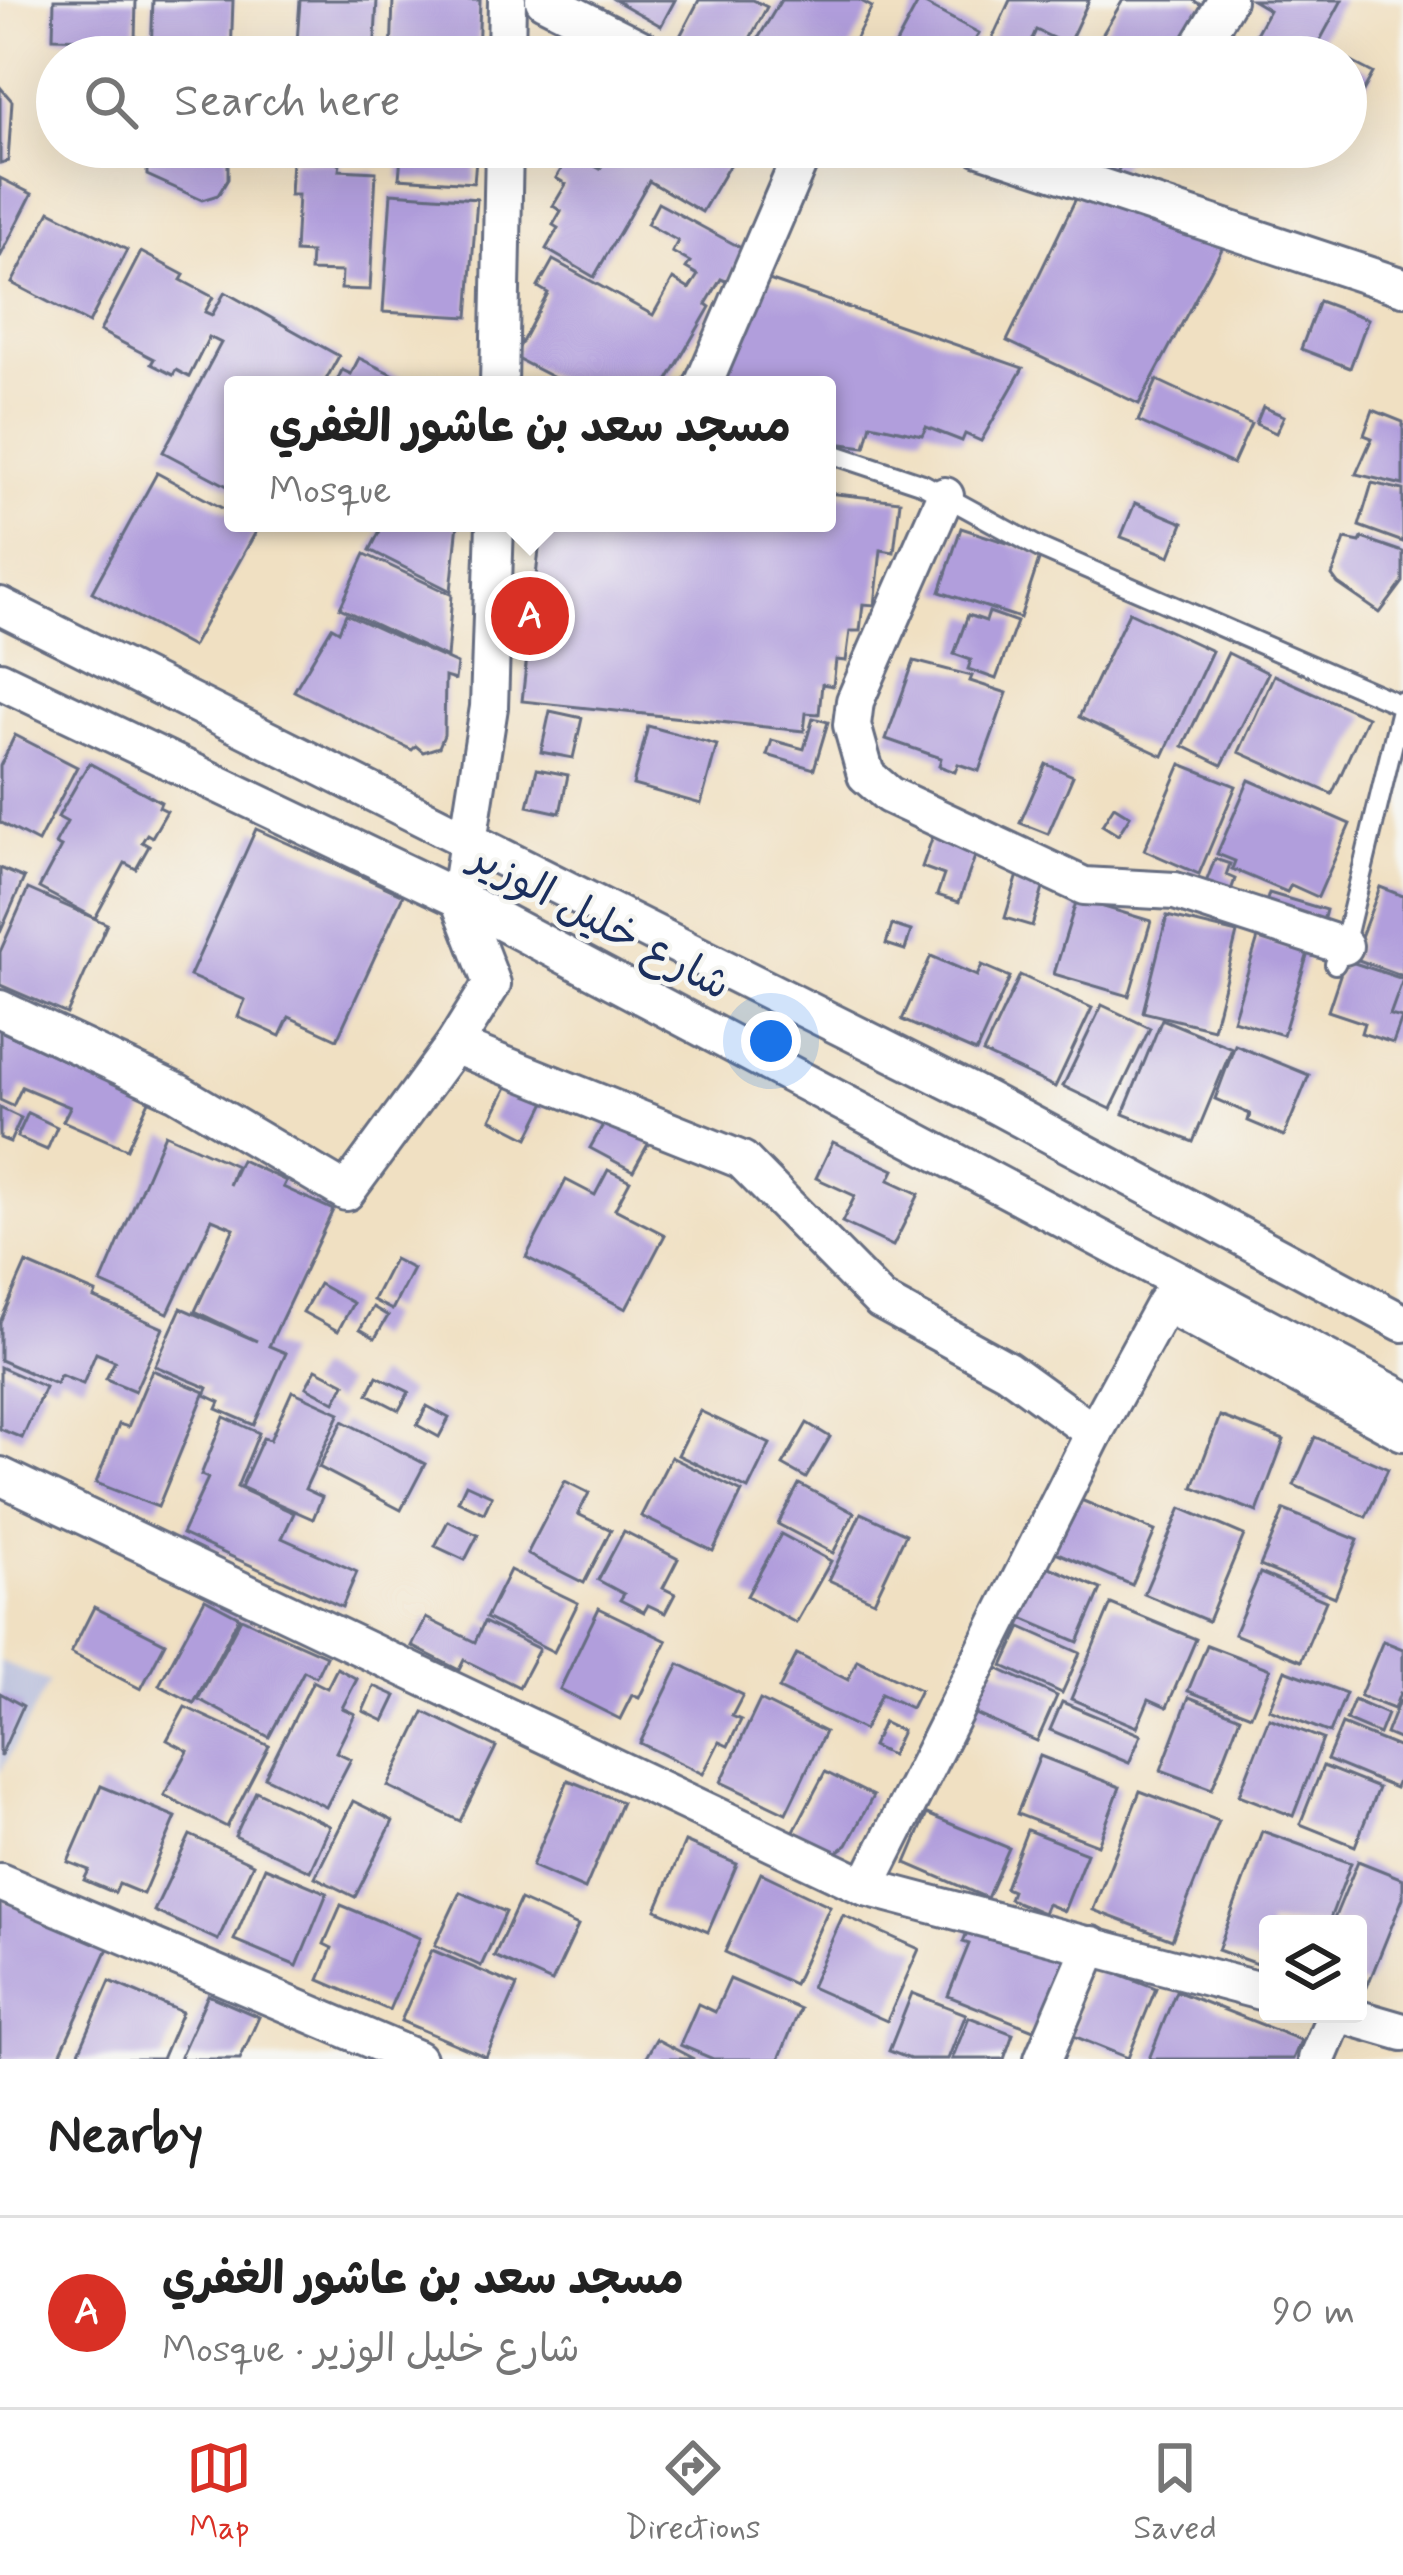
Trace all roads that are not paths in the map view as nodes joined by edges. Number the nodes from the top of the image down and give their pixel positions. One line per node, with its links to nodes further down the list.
1 (507, 0): 4 (street)
2 (544, 0): 5 (street)
3 (1227, 0): 6 (street)
4 (506, 36)
5 (615, 36)
6 (1206, 36)
7 (504, 168): 11 (street)
8 (796, 168): 12 (street)
9 (1043, 168): 10 (street)
10 (1403, 287)
11 (499, 376)
12 (708, 376)
13 (836, 455): 14 (lane)
14 (945, 496): 18 (lane); 21 (street)
15 (495, 532): 19 (street)
16 (0, 606): 19 (street, شارع خليل الوزير)
17 (0, 680): 20 (street, شارع خليل الوزير)
18 (1402, 703): 21 (lane)
19 (469, 841): 20 (street); 24 (street, شارع خليل الوزير)
20 (459, 899): 23 (street); 25 (street, شارع خليل الوزير)
21 (1339, 955)
22 (0, 1009): 23 (street)
23 (454, 1045): 27 (street)
24 (1403, 1322)
25 (1403, 1399)
26 (1403, 1432): 27 (street)
27 (1094, 1433): 30 (street)
28 (0, 1476): 30 (street)
29 (0, 1882): 36 (street)
30 (866, 1887): 31 (street)
31 (1092, 1945): 32 (street); 37 (street)
32 (1259, 1991)
33 (1367, 2022): 35 (street)
34 (1334, 2023): 38 (street)
35 (1403, 2032)
36 (417, 2059)
37 (1043, 2059)
38 (1317, 2059)

